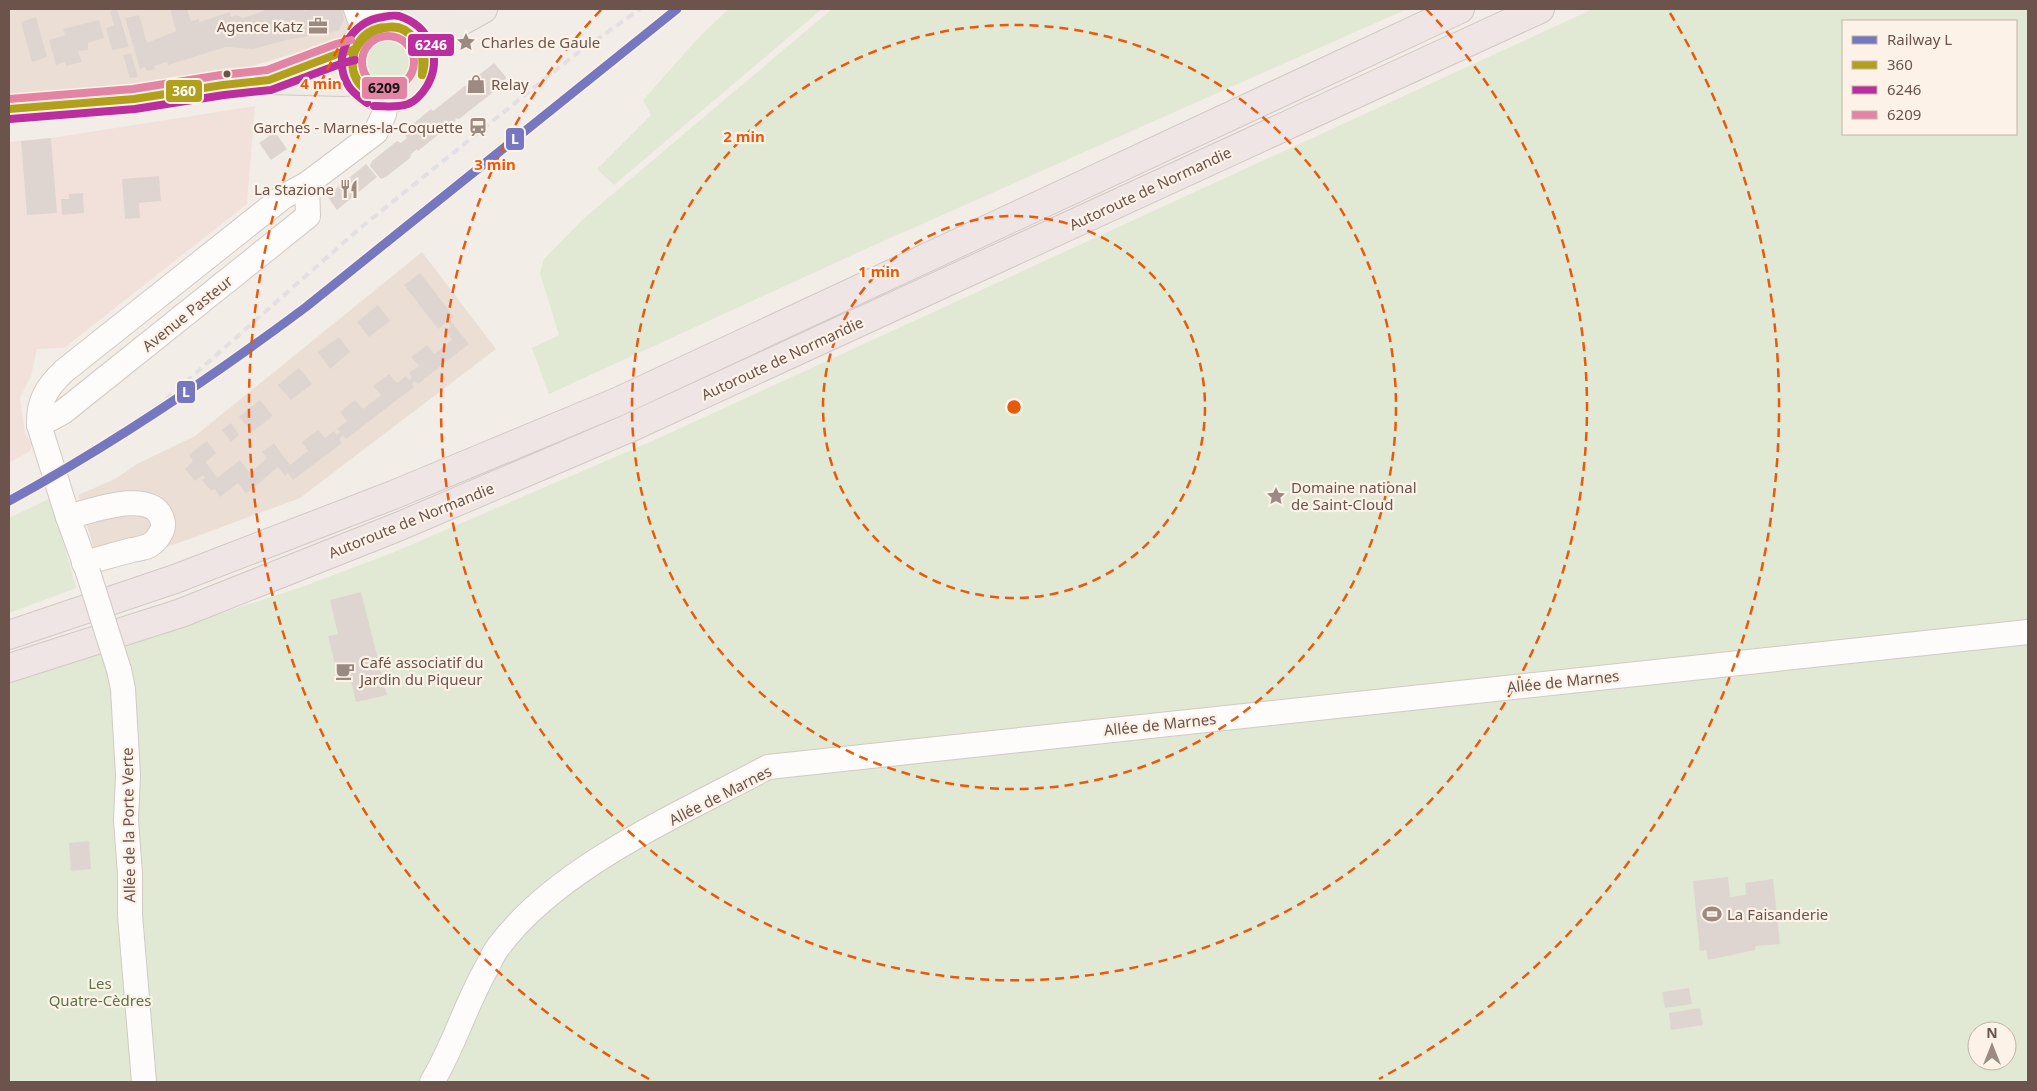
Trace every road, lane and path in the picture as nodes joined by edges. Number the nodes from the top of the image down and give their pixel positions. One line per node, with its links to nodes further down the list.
1 (356, 9): 6 (street)
2 (447, 9): 6 (main road)
3 (483, 9): 7 (main road)
4 (1460, 9): 17 (highway, Autoroute de Normandie)
5 (1540, 9): 18 (highway, Autoroute de Normandie)
6 (375, 29): 7 (main road); 8 (main road); 9 (main road)
7 (422, 49): 10 (main road)
8 (270, 80): 9 (main road); 11 (main road)
9 (357, 81): 10 (main road)
10 (386, 98): 12 (street, Avenue Pasteur)
11 (9, 109)
12 (307, 184): 13 (street, Avenue Pasteur); 13 (street, Avenue Pasteur)
13 (39, 425): 14 (street, Avenue Pasteur)
14 (68, 517): 15 (street, Avenue Pasteur); 15 (street)
15 (86, 568): 19 (street, Allée de la Porte Verte, bridge)
16 (2028, 632): 20 (street, Allée de Marnes)
17 (9, 636)
18 (9, 668)
19 (144, 1082)
20 (432, 1082)

